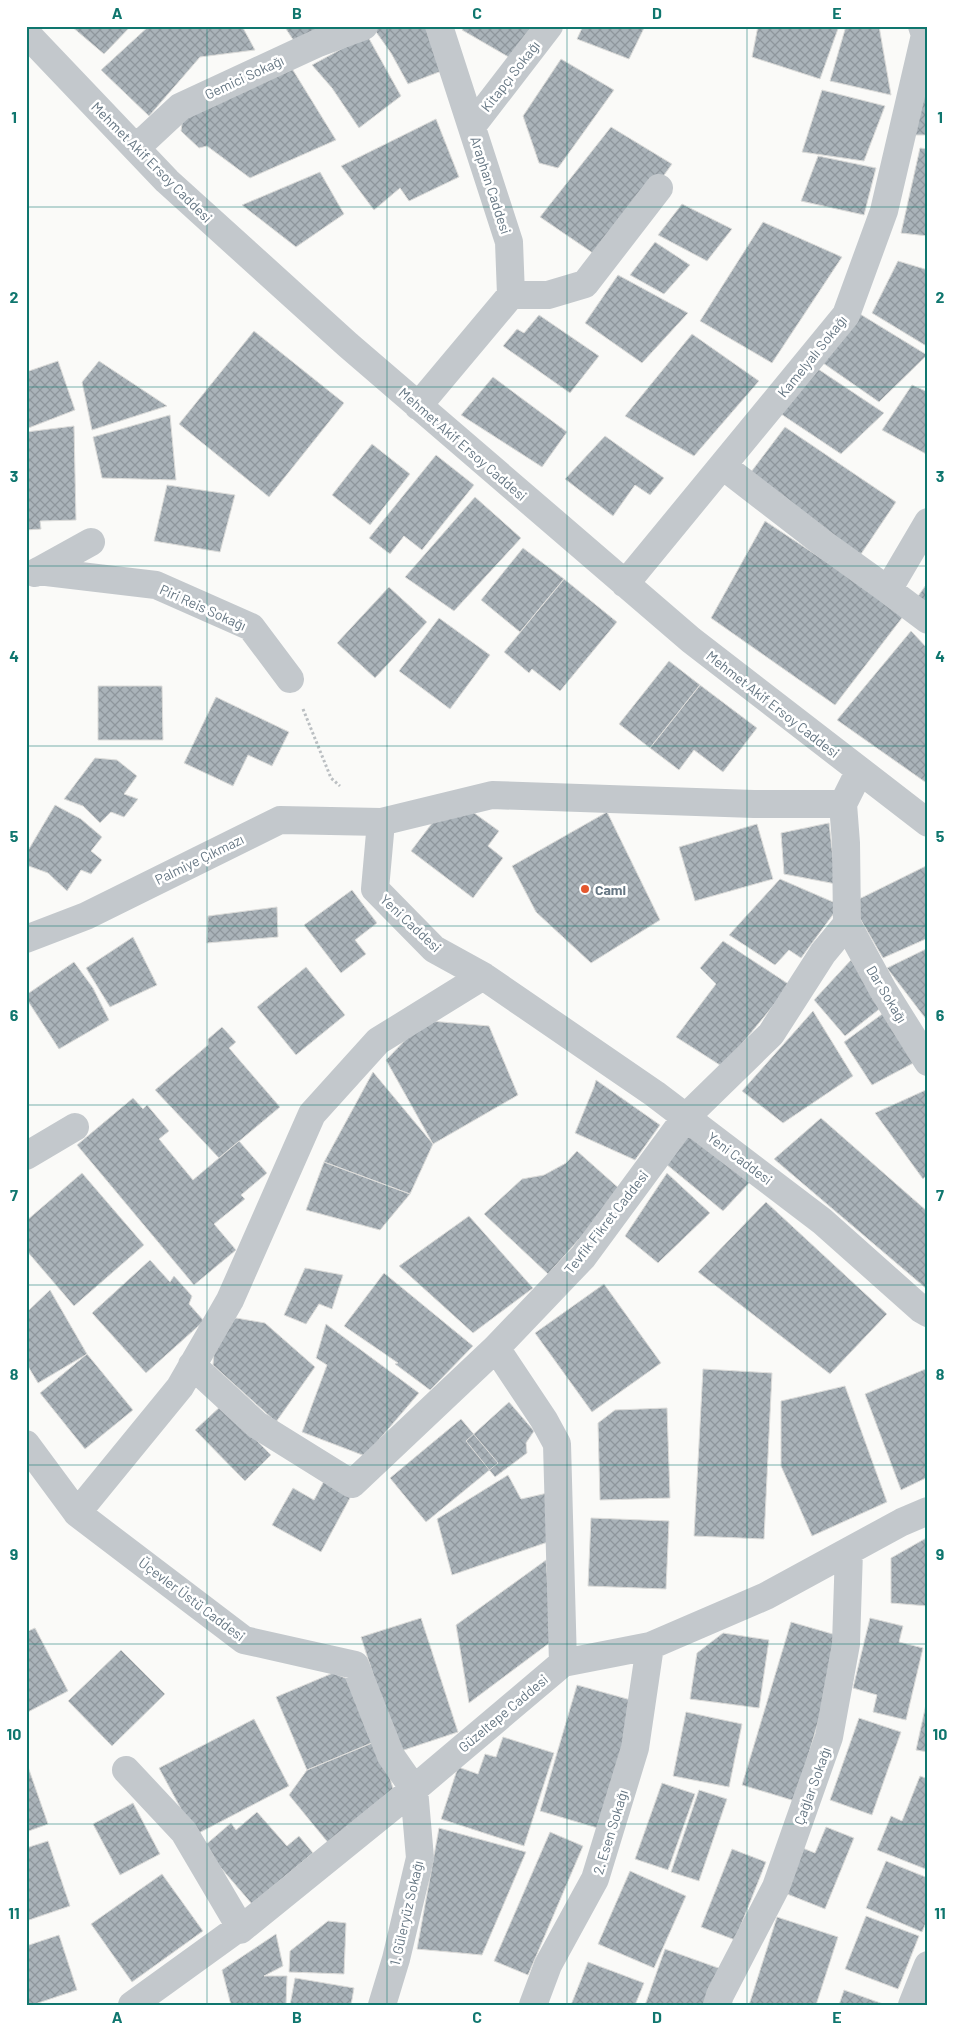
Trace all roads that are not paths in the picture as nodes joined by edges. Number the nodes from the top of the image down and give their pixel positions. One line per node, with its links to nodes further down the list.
1 (364, 26): 7 (street, Gemici Sokağı)
2 (439, 26): 6 (street, Araphan Caddesi)
3 (549, 26): 6 (street, Kitapçı Sokağı)
4 (922, 26): 11 (street, Kamelyalı Sokağı)
5 (26, 33): 7 (street, Mehmet Akif Ersoy Caddesi)
6 (472, 126): 9 (street, Araphan Caddesi)
7 (136, 148): 10 (street, Mehmet Akif Ersoy Caddesi)
8 (659, 188): 9 (street)
9 (512, 295): 10 (street)
10 (418, 406): 15 (street, Mehmet Akif Ersoy Caddesi)
11 (723, 466): 15 (street, Kamelyalı Sokağı); 16 (street)
12 (928, 522): 16 (street)
13 (91, 542): 14 (street)
14 (32, 574): 18 (street, Piri Reis Sokağı)
15 (625, 584): 19 (street, Mehmet Akif Ersoy Caddesi)
16 (888, 590): 17 (street)
17 (928, 620)
18 (290, 679)
19 (859, 772): 20 (street); 22 (street, Mehmet Akif Ersoy Caddesi)
20 (843, 804): 21 (street); 23 (street)
21 (381, 822): 24 (street, Palmiye Çıkmazı); 25 (street, Yeni Caddesi)
22 (928, 823)
23 (847, 924): 26 (street, Dar Sokağı); 27 (street, Tevfik Fikret Caddesi)
24 (26, 939)
25 (483, 976): 27 (street, Yeni Caddesi); 32 (street)
26 (928, 1062)
27 (686, 1116): 30 (street, Yeni Caddesi); 31 (street, Tevfik Fikret Caddesi)
28 (75, 1127): 29 (street)
29 (26, 1156)
30 (928, 1313)
31 (496, 1348): 32 (street, Tevfik Fikret Caddesi); 38 (street)
32 (192, 1365): 35 (street)
33 (26, 1444): 35 (street, Üçevler Üstü Caddesi)
34 (928, 1512): 36 (street, Güzeltepe Caddesi)
35 (77, 1513): 40 (street, Üçevler Üstü Caddesi)
36 (849, 1551): 37 (street, Güzeltepe Caddesi); 46 (street, Çağlar Sokağı)
37 (650, 1646): 38 (street, Güzeltepe Caddesi); 45 (street, 2. Esen Sokağı)
38 (563, 1663): 40 (street, Güzeltepe Caddesi)
39 (126, 1770): 41 (street)
40 (414, 1789): 41 (street, Güzeltepe Caddesi); 44 (street, 1. Güleryüz Sokağı)
41 (240, 1927): 43 (street, Güzeltepe Caddesi)
42 (928, 1964): 47 (street)
43 (132, 2005)
44 (382, 2005)
45 (532, 2005)
46 (717, 2005)
47 (912, 2005)

